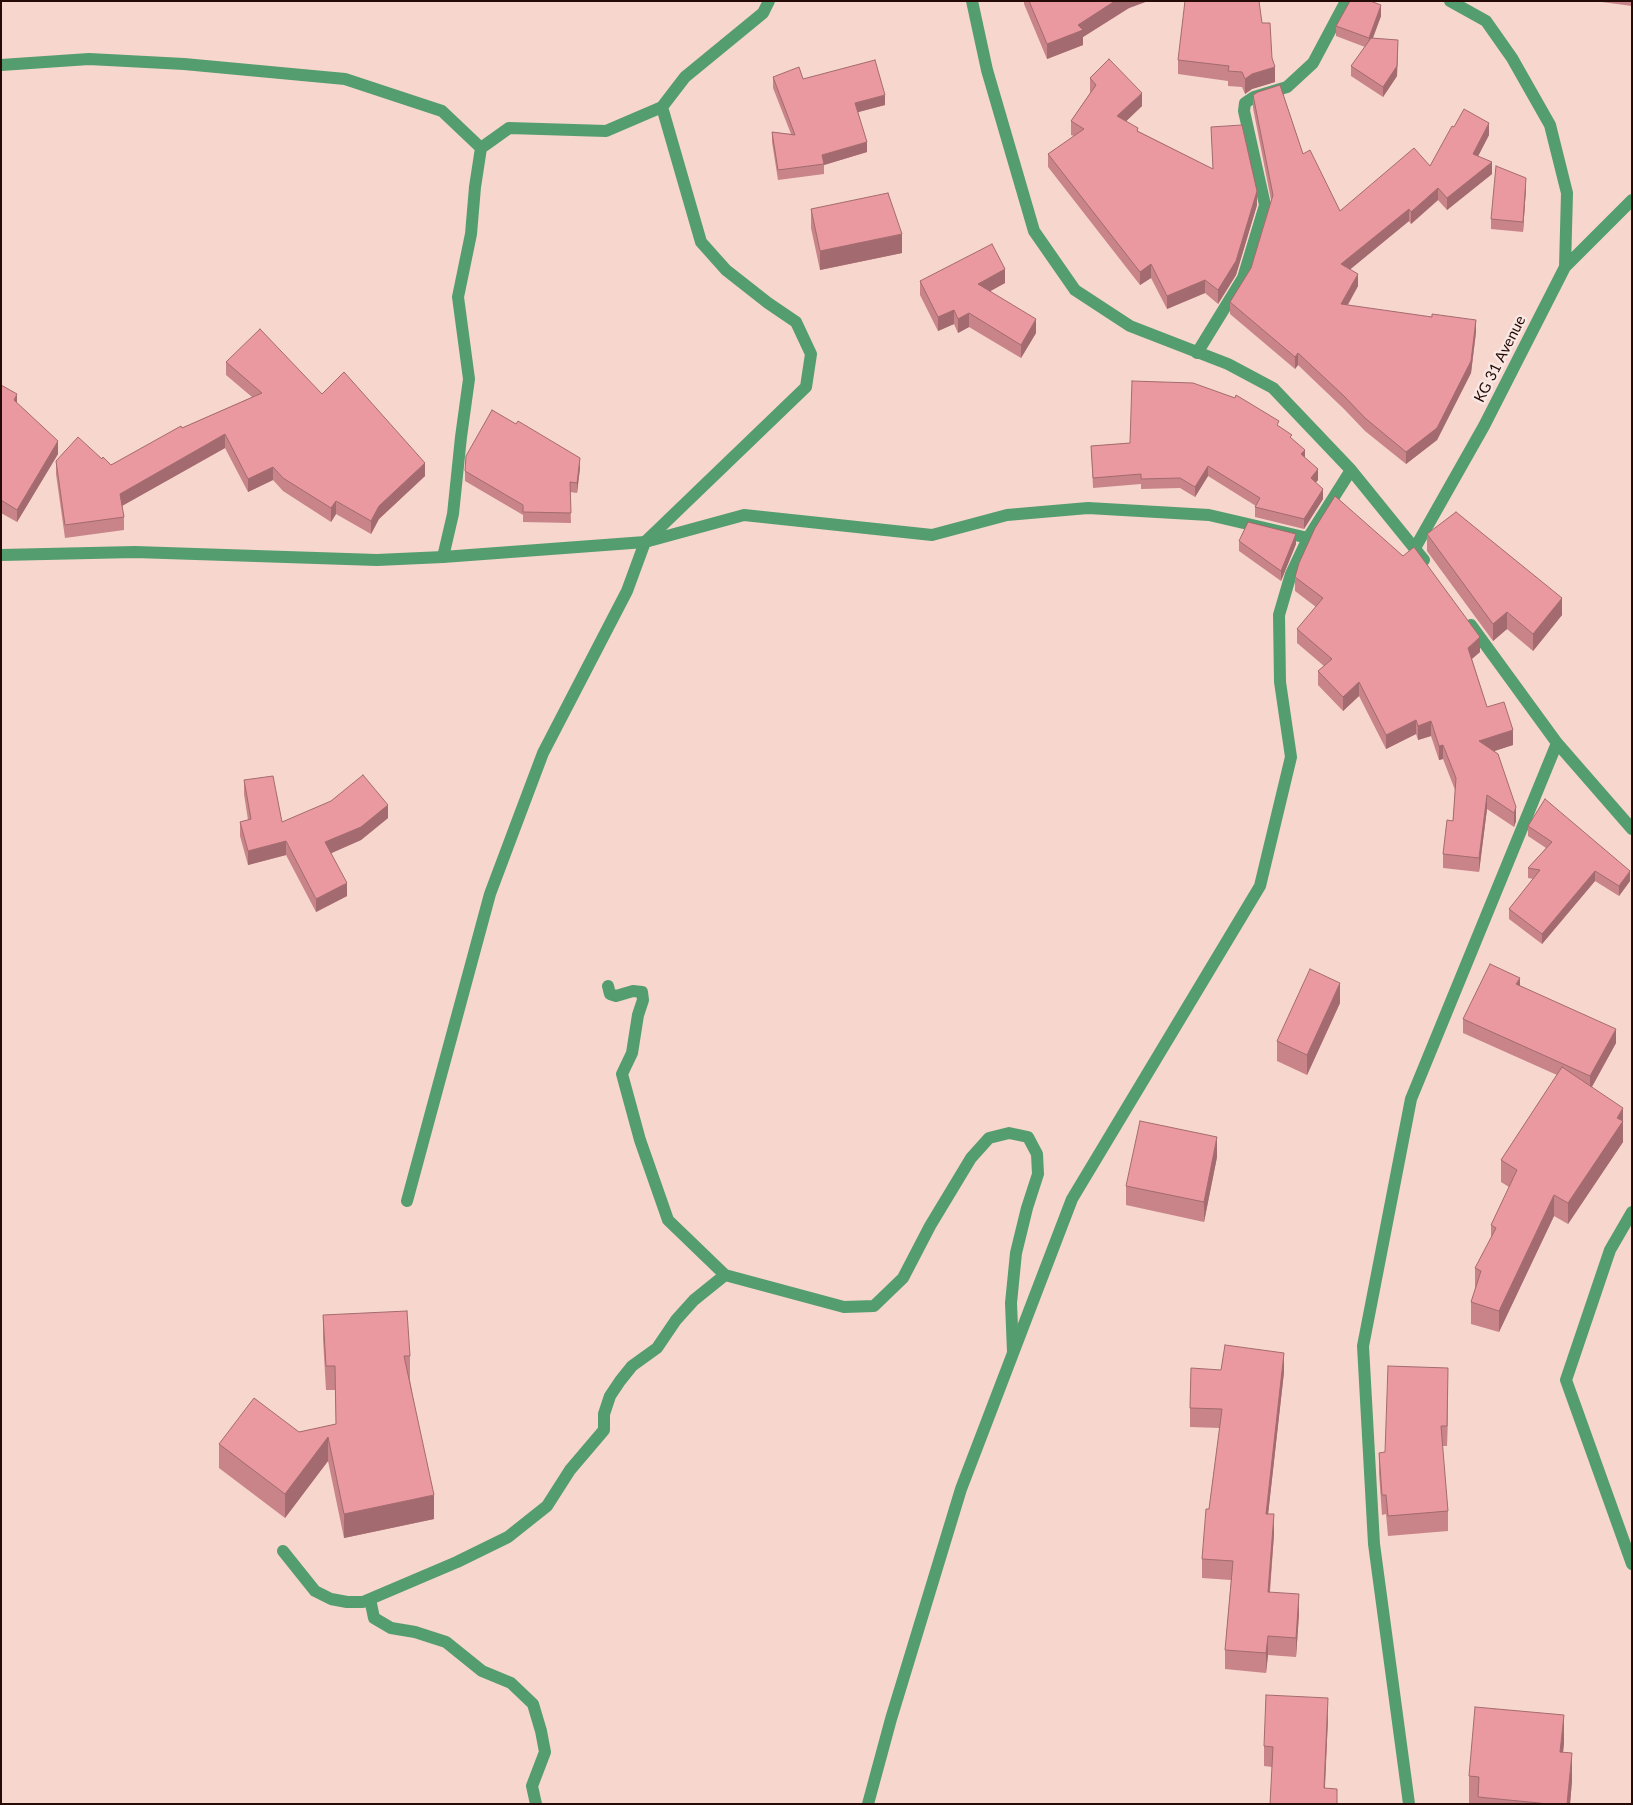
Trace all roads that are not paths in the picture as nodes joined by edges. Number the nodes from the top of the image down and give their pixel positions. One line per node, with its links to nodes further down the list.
1 (769, 1): 6 (street)
2 (972, 1): 10 (street)
3 (1346, 1): 10 (street)
4 (1450, 1): 9 (street)
5 (1, 65): 7 (street)
6 (662, 106): 7 (street); 13 (street)
7 (481, 148): 16 (street)
8 (1632, 200): 9 (street, KG 31 Avenue)
9 (1564, 267): 14 (street, KG 31 Avenue)
10 (1197, 353): 11 (street)
11 (1351, 470): 12 (street); 14 (street)
12 (1308, 538): 13 (street); 25 (street)
13 (645, 542): 16 (street); 22 (street)
14 (1415, 548): 17 (street)
15 (1, 555): 16 (street)
16 (443, 557)
17 (1432, 571)
18 (1466, 618): 19 (street)
19 (1557, 743): 20 (street); 31 (street)
20 (1632, 829)
21 (608, 986): 24 (street)
22 (407, 1201)
23 (1632, 1212): 27 (street)
24 (725, 1275): 25 (street); 28 (street)
25 (1013, 1352): 30 (street)
26 (283, 1552): 28 (street)
27 (1632, 1564)
28 (370, 1599): 29 (street)
29 (536, 1804)
30 (868, 1804)
31 (1409, 1804)

